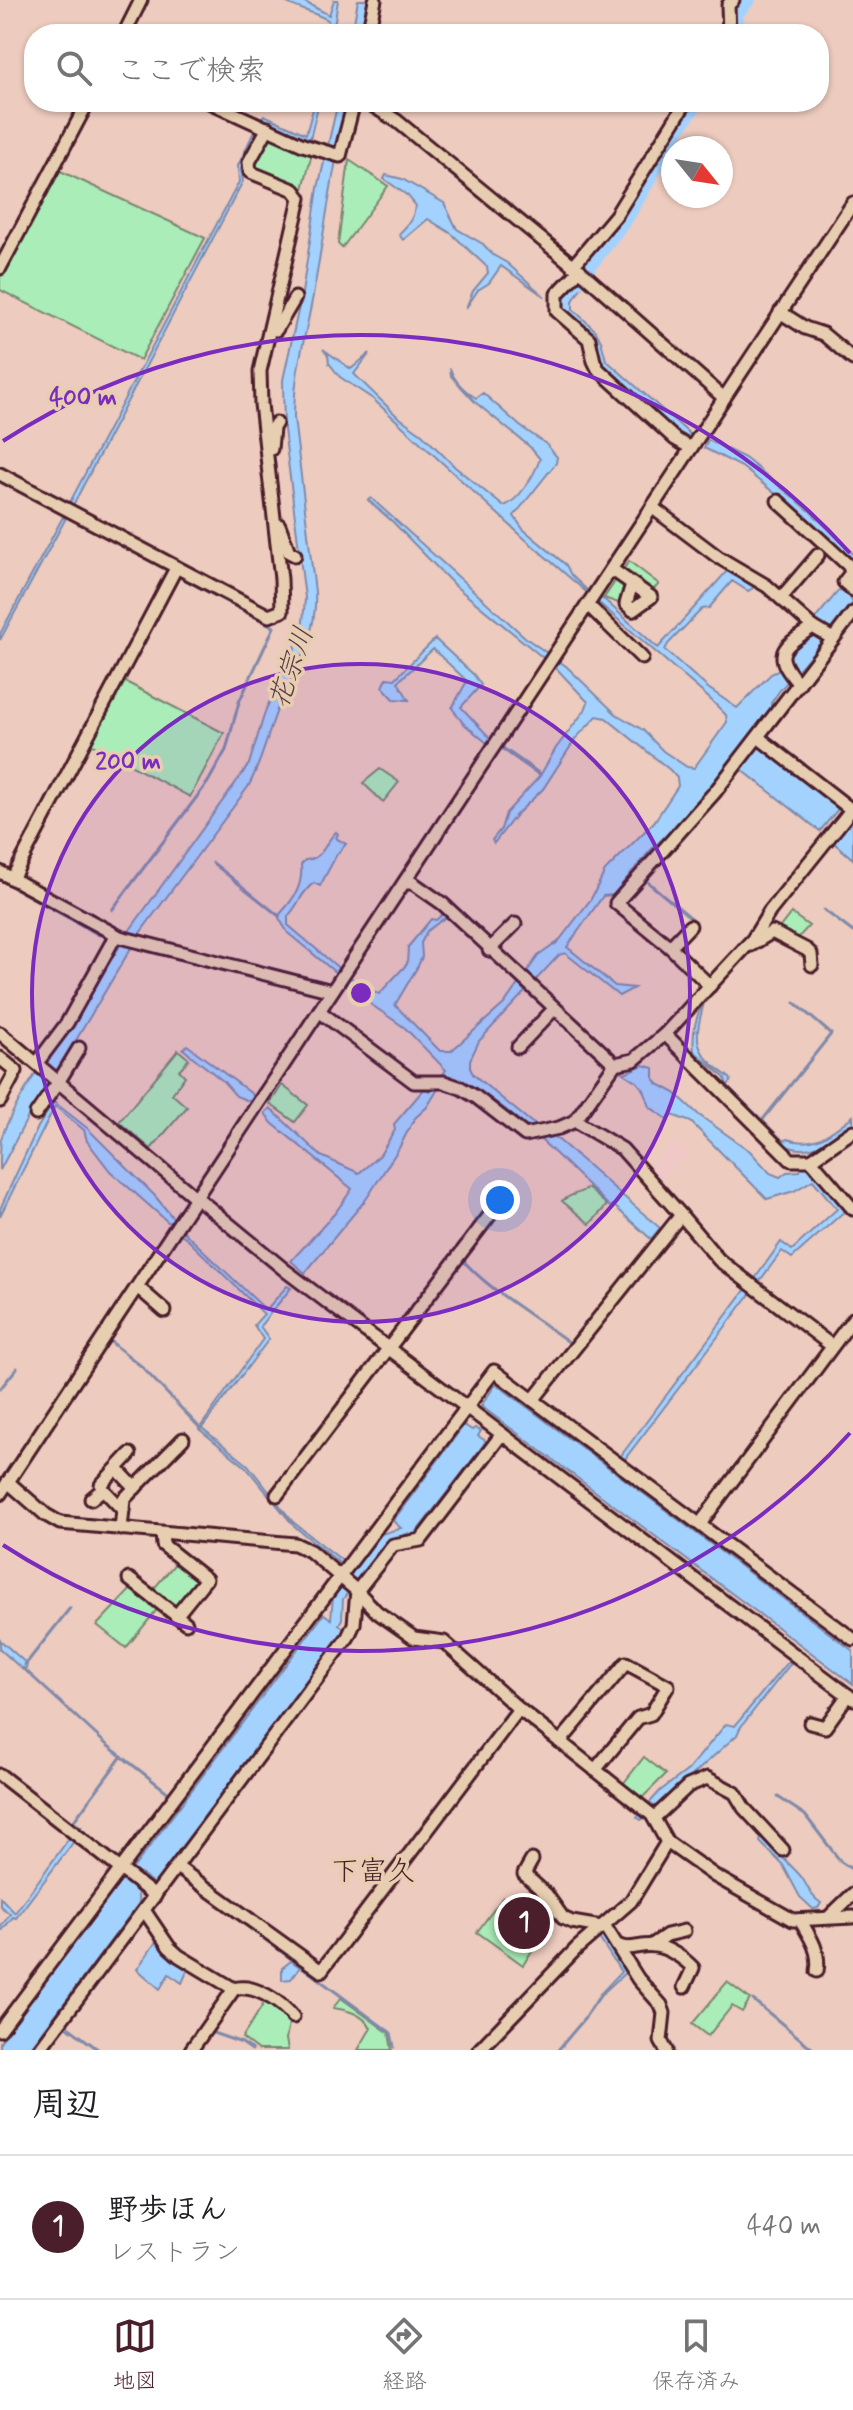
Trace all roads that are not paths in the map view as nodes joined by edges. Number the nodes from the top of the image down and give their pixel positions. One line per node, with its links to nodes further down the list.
1 (141, 0): 4 (street)
2 (375, 0): 5 (street)
3 (733, 0): 6 (street)
4 (129, 24)
5 (370, 24)
6 (729, 24)
7 (83, 112): 14 (street)
8 (232, 112): 12 (street)
9 (351, 112): 12 (street)
10 (383, 112): 15 (street)
11 (680, 112): 15 (street)
12 (268, 128): 23 (street)
13 (853, 203): 17 (street)
14 (0, 268)
15 (576, 268): 20 (street); 22 (street)
16 (295, 298): 18 (street)
17 (780, 312): 19 (street); 20 (street)
18 (276, 330)
19 (853, 359)
20 (724, 398): 22 (street)
21 (276, 423): 23 (street)
22 (691, 448): 31 (street)
23 (267, 463): 27 (street)
24 (0, 474): 30 (street)
25 (778, 501): 33 (street)
26 (657, 511): 34 (street)
27 (275, 524): 28 (street); 30 (street)
28 (295, 555)
29 (818, 555): 34 (street)
30 (176, 568): 44 (street)
31 (611, 570): 32 (street); 45 (street)
32 (632, 584)
33 (853, 590)
34 (781, 598): 37 (street)
35 (593, 610): 39 (street)
36 (853, 613): 38 (street)
37 (813, 627): 38 (street); 40 (street)
38 (833, 639): 40 (street)
39 (642, 658)
40 (799, 684): 41 (street)
41 (758, 737): 42 (street); 49 (street)
42 (852, 810): 50 (street)
43 (0, 872): 44 (street)
44 (12, 879): 48 (street)
45 (404, 883): 51 (street); 54 (street)
46 (515, 924): 51 (street)
47 (690, 926): 49 (street)
48 (118, 936): 54 (street); 62 (street)
49 (670, 947): 53 (street)
50 (744, 949): 52 (street); 53 (street)
51 (489, 950): 55 (street)
52 (812, 965)
53 (710, 986): 58 (street)
54 (332, 991): 56 (street)
55 (554, 1009): 59 (street); 63 (street)
56 (319, 1011): 67 (street); 70 (street)
57 (0, 1033): 62 (street)
58 (665, 1034): 63 (street); 69 (street)
59 (518, 1047)
60 (79, 1048): 64 (street)
61 (0, 1058): 65 (street)
62 (38, 1064): 64 (street)
63 (615, 1064): 67 (street)
64 (56, 1083): 66 (street); 70 (street)
65 (0, 1101)
66 (36, 1114)
67 (575, 1121): 73 (street)
68 (853, 1131): 69 (street)
69 (811, 1160): 72 (street)
70 (198, 1199): 78 (street); 85 (street)
71 (496, 1207): 78 (street)
72 (853, 1209)
73 (681, 1215): 77 (street); 79 (street)
74 (142, 1291): 75 (street)
75 (165, 1311)
76 (853, 1319): 77 (street)
77 (832, 1346): 92 (street)
78 (388, 1348): 80 (street); 89 (street)
79 (533, 1400): 80 (street); 92 (street)
80 (468, 1408): 81 (street); 95 (street)
81 (502, 1434): 97 (street); 99 (street)
82 (183, 1439): 87 (street)
83 (130, 1454): 84 (street)
84 (117, 1469): 86 (street); 87 (street)
85 (8, 1482): 88 (street); 93 (street)
86 (101, 1485)
87 (135, 1488): 91 (street)
88 (0, 1494)
89 (277, 1495)
90 (91, 1499): 91 (street)
91 (123, 1510): 93 (street)
92 (700, 1524): 98 (street)
93 (121, 1529): 94 (street)
94 (162, 1533): 95 (street); 96 (street)
95 (339, 1578): 97 (street); 110 (street)
96 (129, 1579)
97 (357, 1591): 100 (street); 109 (street)
98 (852, 1636)
99 (850, 1697): 101 (street)
100 (519, 1709): 102 (street); 109 (street)
101 (810, 1723)
102 (560, 1742): 103 (street); 103 (street)
103 (595, 1770): 105 (street)
104 (0, 1775): 110 (street)
105 (654, 1818): 106 (street); 107 (street)
106 (667, 1842): 116 (street); 117 (street)
107 (783, 1850)
108 (532, 1860): 117 (street)
109 (177, 1867): 112 (street)
110 (121, 1869): 112 (street); 125 (street)
111 (853, 1894): 114 (street)
112 (155, 1896): 113 (street)
113 (144, 1910): 123 (street); 126 (street)
114 (829, 1917): 115 (street); 116 (street)
115 (853, 1917)
116 (800, 1920): 121 (street)
117 (603, 1926): 119 (street); 128 (street)
118 (684, 1931): 120 (street)
119 (617, 1945): 120 (street); 129 (street)
120 (652, 1945): 122 (street)
121 (817, 1971)
122 (684, 1987)
123 (234, 1989): 124 (street); 127 (street)
124 (293, 2017)
125 (0, 2030)
126 (39, 2050)
127 (191, 2050)
128 (479, 2050)
129 (666, 2050)

